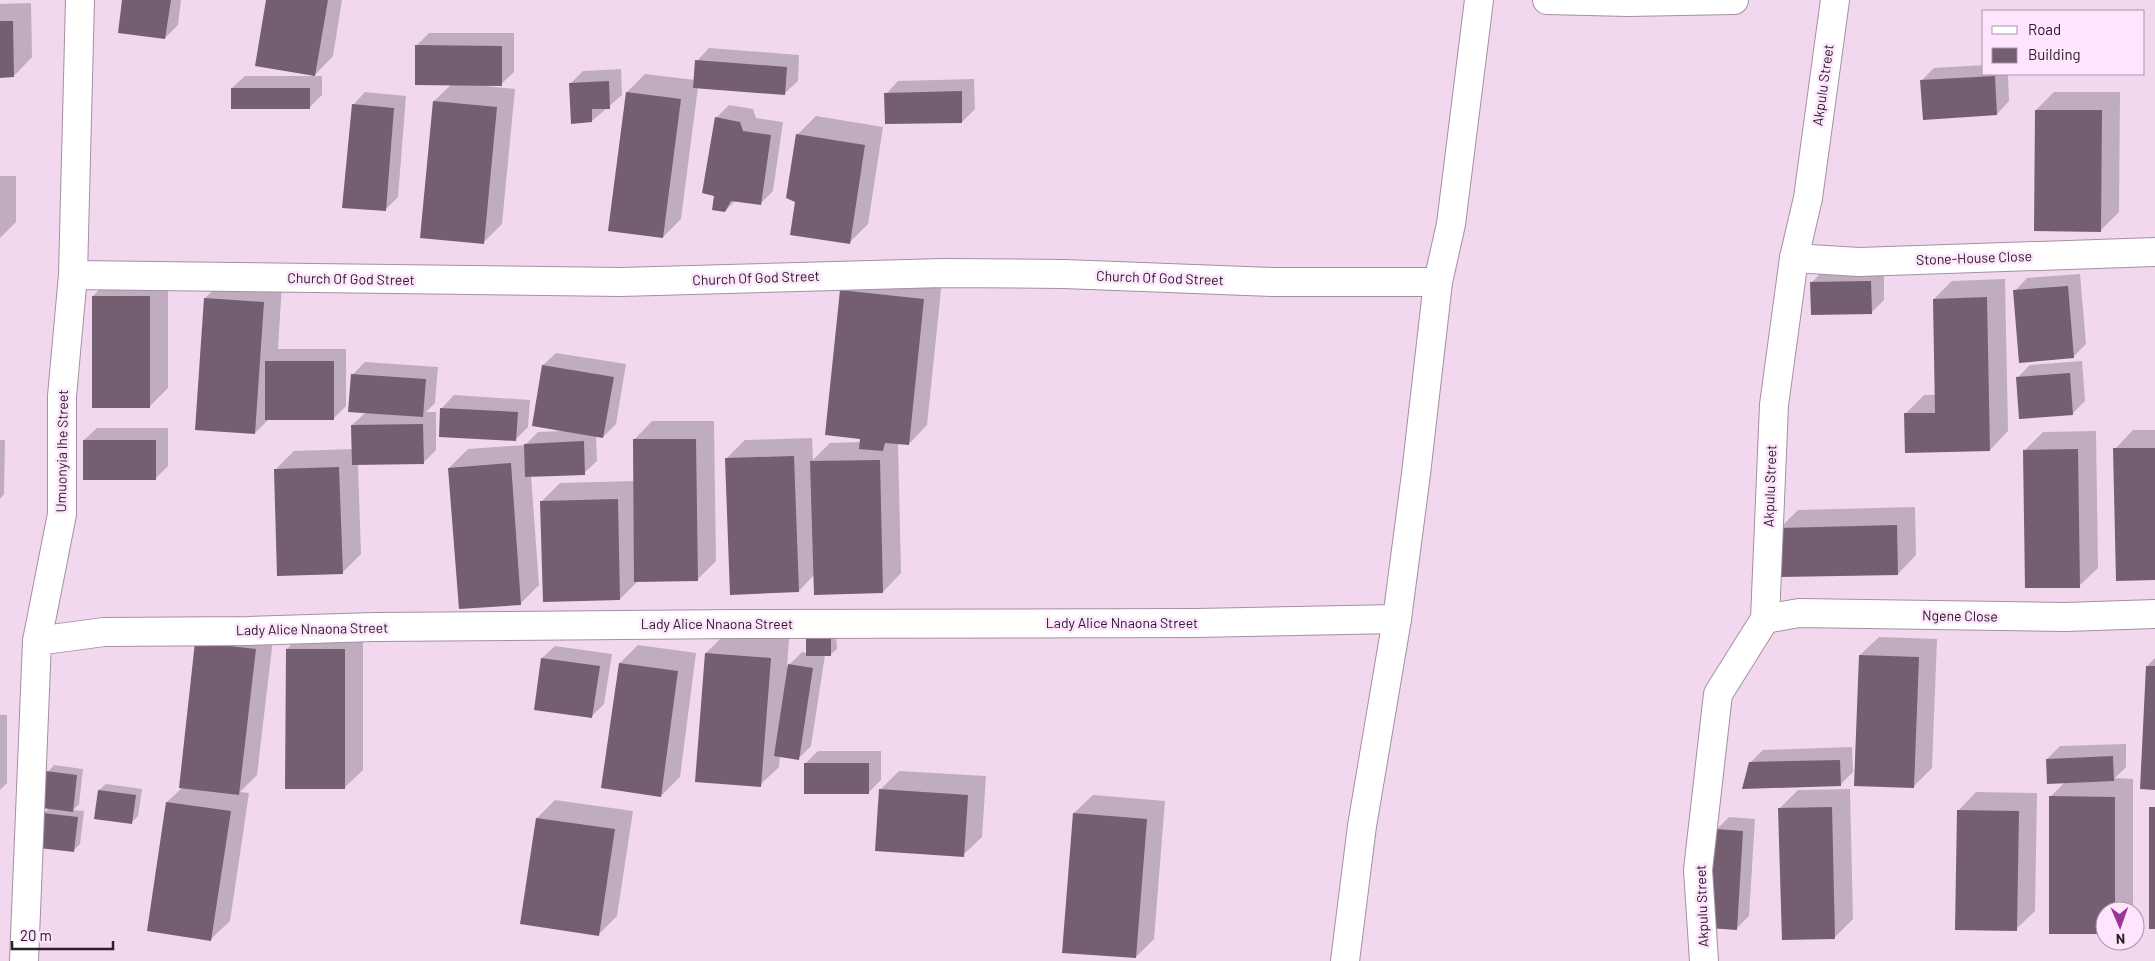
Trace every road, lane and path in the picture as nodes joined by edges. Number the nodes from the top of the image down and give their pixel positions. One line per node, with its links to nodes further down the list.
1 (80, 0): 8 (street, Umuonyia Ihe Street)
2 (1479, 0): 9 (street)
3 (1547, 0): 4 (street)
4 (1734, 0)
5 (1829, 1): 7 (street, Akpulu Street)
6 (2155, 252): 7 (street, Stone-House Close)
7 (1794, 258): 12 (street, Akpulu Street)
8 (74, 275): 9 (street, Church Of God Street); 13 (street, Umuonyia Ihe Street)
9 (1438, 282): 11 (street)
10 (2155, 614): 12 (street, Ngene Close)
11 (1396, 619): 13 (street, Lady Alice Nnaona Street); 15 (street)
12 (1765, 619): 16 (street, Akpulu Street)
13 (37, 641): 14 (street, Umuonyia Ihe Street)
14 (24, 961)
15 (1346, 961)
16 (1704, 961)

